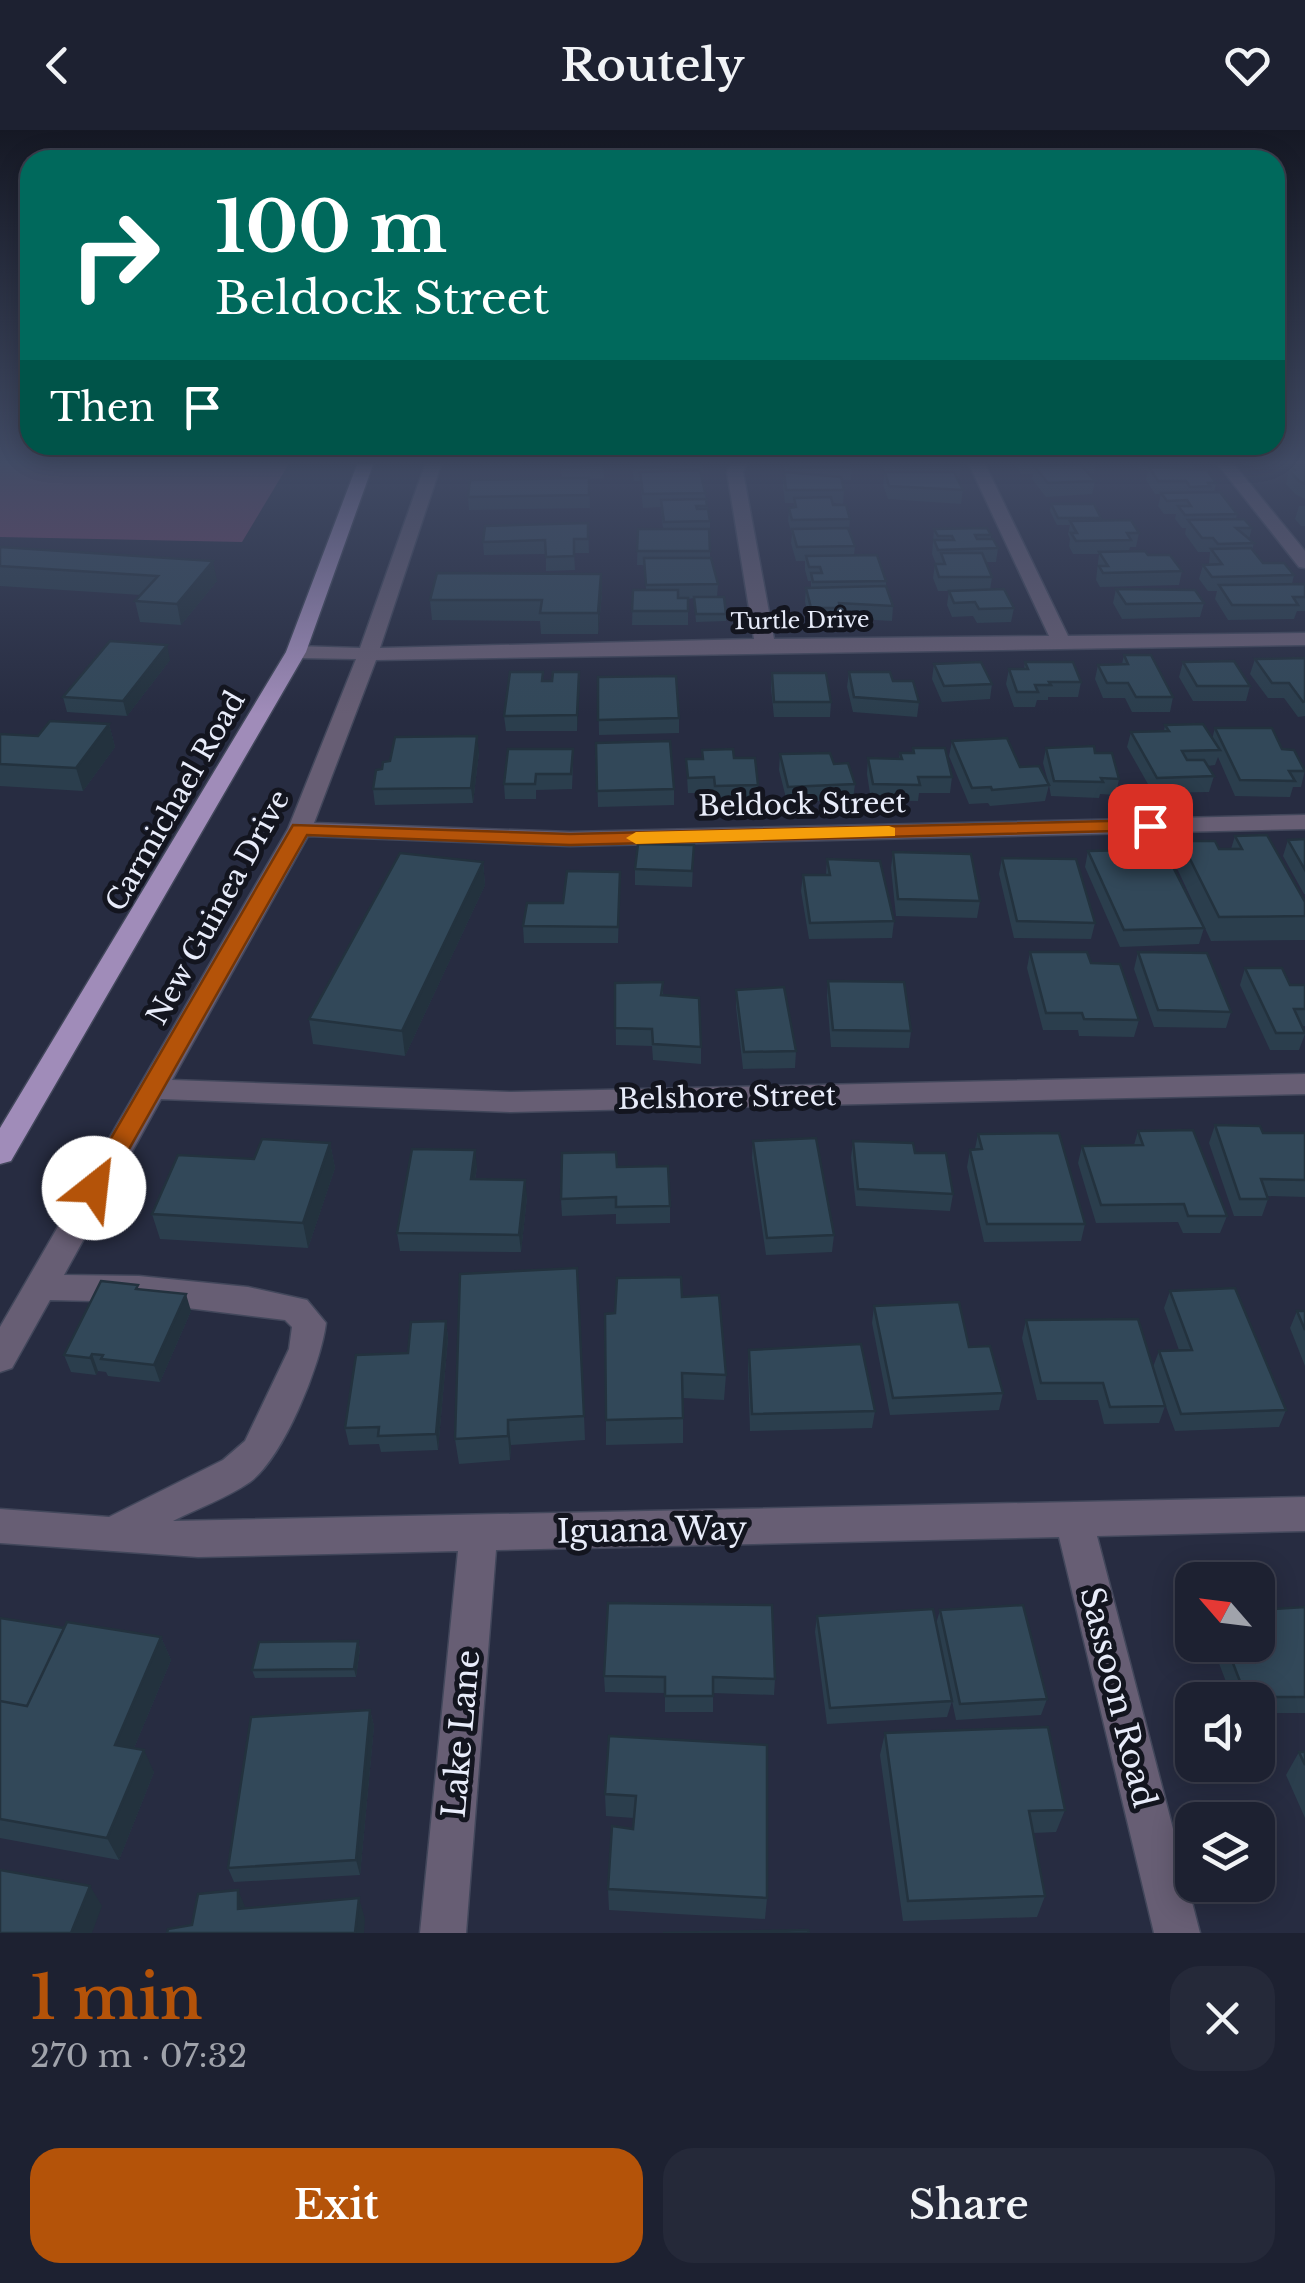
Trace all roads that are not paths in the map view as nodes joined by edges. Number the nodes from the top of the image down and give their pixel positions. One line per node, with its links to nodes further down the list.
1 (335, 546): 8 (main road, Carmichael Road)
2 (405, 546): 9 (street, New Guinea Drive)
3 (748, 546): 7 (street)
4 (1016, 546): 6 (street)
5 (1305, 639): 6 (street, Turtle Drive)
6 (1062, 642): 7 (street, Turtle Drive)
7 (765, 645): 9 (street, Turtle Drive)
8 (296, 652): 9 (street, Turtle Drive); 14 (main road, Carmichael Road)
9 (368, 654): 11 (street, New Guinea Drive)
10 (1305, 822): 11 (street, Beldock Street)
11 (300, 829): 13 (street, New Guinea Drive)
12 (1305, 1084): 13 (street, Belshore Street)
13 (150, 1089): 15 (street, New Guinea Drive)
14 (0, 1153)
15 (39, 1287): 16 (street, New Guinea Drive); 20 (street)
16 (0, 1358)
17 (1305, 1514): 18 (street, Iguana Way)
18 (1074, 1519): 21 (street, Iguana Way); 23 (street, Sassoon Road)
19 (0, 1526): 20 (street, Iguana Way)
20 (112, 1534): 21 (street, Iguana Way)
21 (478, 1535): 22 (street, Lake Lane)
22 (443, 1933)
23 (1177, 1933)

